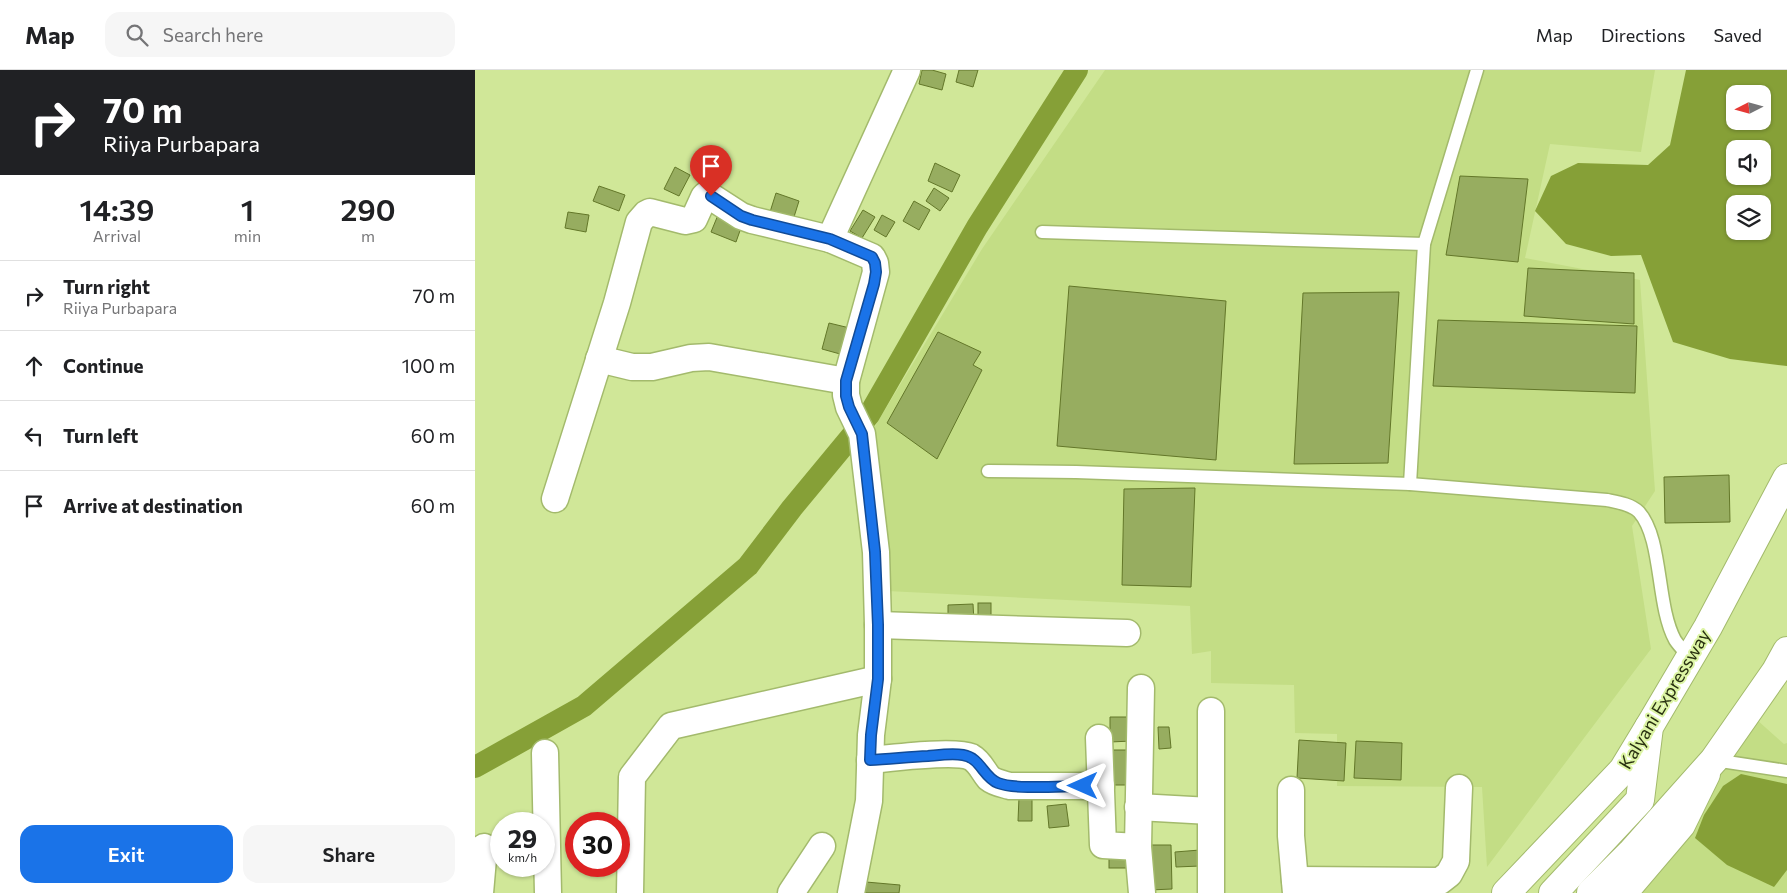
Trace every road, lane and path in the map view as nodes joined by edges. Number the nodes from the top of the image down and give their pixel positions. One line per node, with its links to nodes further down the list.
1 (907, 70): 4 (street)
2 (1477, 70): 5 (lane)
3 (1042, 232): 5 (lane)
4 (830, 239): 6 (street); 7 (street)
5 (1424, 244): 10 (lane)
6 (599, 359): 7 (street); 11 (street)
7 (846, 381): 12 (street)
8 (988, 471): 10 (lane)
9 (1787, 478): 15 (main road, Kalyani Expressway)
10 (1410, 484): 15 (lane)
11 (555, 499)
12 (878, 625): 13 (street); 16 (street)
13 (1127, 633)
14 (1787, 651): 23 (main road)
15 (1690, 658): 19 (main road, Kalyani Expressway)
16 (878, 679): 22 (street); 39 (street)
17 (1141, 688): 28 (street)
18 (1211, 711): 29 (street)
19 (1649, 727): 44 (main road, Kalyani Expressway); 45 (main road)
20 (1099, 738): 25 (street)
21 (545, 753): 30 (street)
22 (870, 760): 25 (street); 41 (street)
23 (1714, 760): 24 (lane); 46 (main road); 47 (main road)
24 (1787, 771)
25 (1101, 786): 32 (street)
26 (1459, 788): 36 (street)
27 (1291, 790): 35 (street)
28 (1138, 807): 29 (street); 32 (street)
29 (1210, 811): 43 (street)
30 (545, 812)
31 (822, 846): 40 (street)
32 (1138, 847): 42 (street)
33 (487, 848): 37 (street)
34 (546, 877): 38 (street)
35 (1295, 887): 36 (street)
36 (1406, 887)
37 (480, 893)
38 (547, 893)
39 (630, 893)
40 (791, 893)
41 (851, 893)
42 (1142, 893)
43 (1211, 893)
44 (1506, 893)
45 (1553, 893)
46 (1591, 893)
47 (1623, 893)

